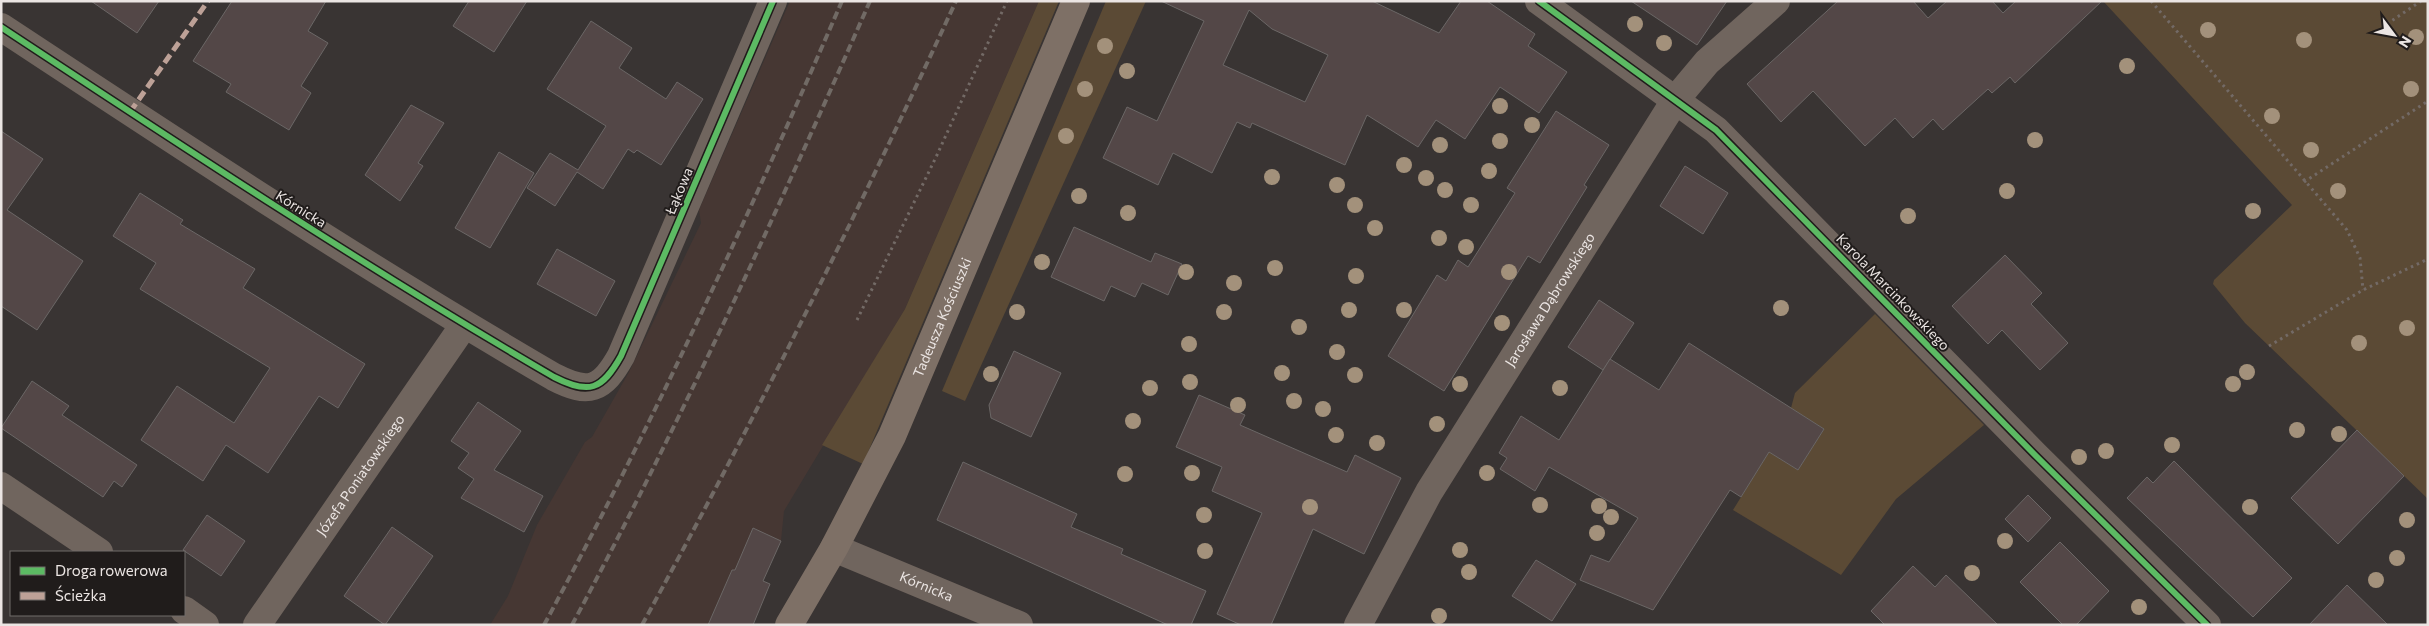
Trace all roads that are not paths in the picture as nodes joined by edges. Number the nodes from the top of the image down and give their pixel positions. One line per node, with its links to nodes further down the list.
1 (773, 1): 8 (street, Łąkowa)
2 (1076, 1): 10 (street, Tadeusza Kościuszki)
3 (1539, 1): 6 (street, Karola Marcinkowskiego)
4 (1776, 1): 6 (street, Jarosława Dąbrowskiego)
5 (1, 27): 7 (street, Kórnicka)
6 (1676, 99): 17 (street, Jarosława Dąbrowskiego); 18 (street, Karola Marcinkowskiego)
7 (464, 325): 8 (street, Kórnicka); 14 (street, Józefa Poniatowskiego)
8 (598, 385)
9 (1, 486): 11 (street)
10 (834, 548): 15 (street, Tadeusza Kościuszki); 16 (street, Kórnicka)
11 (98, 551)
12 (185, 611): 13 (street)
13 (205, 625)
14 (257, 625)
15 (789, 625)
16 (1019, 625)
17 (1358, 625)
18 (2207, 625)

